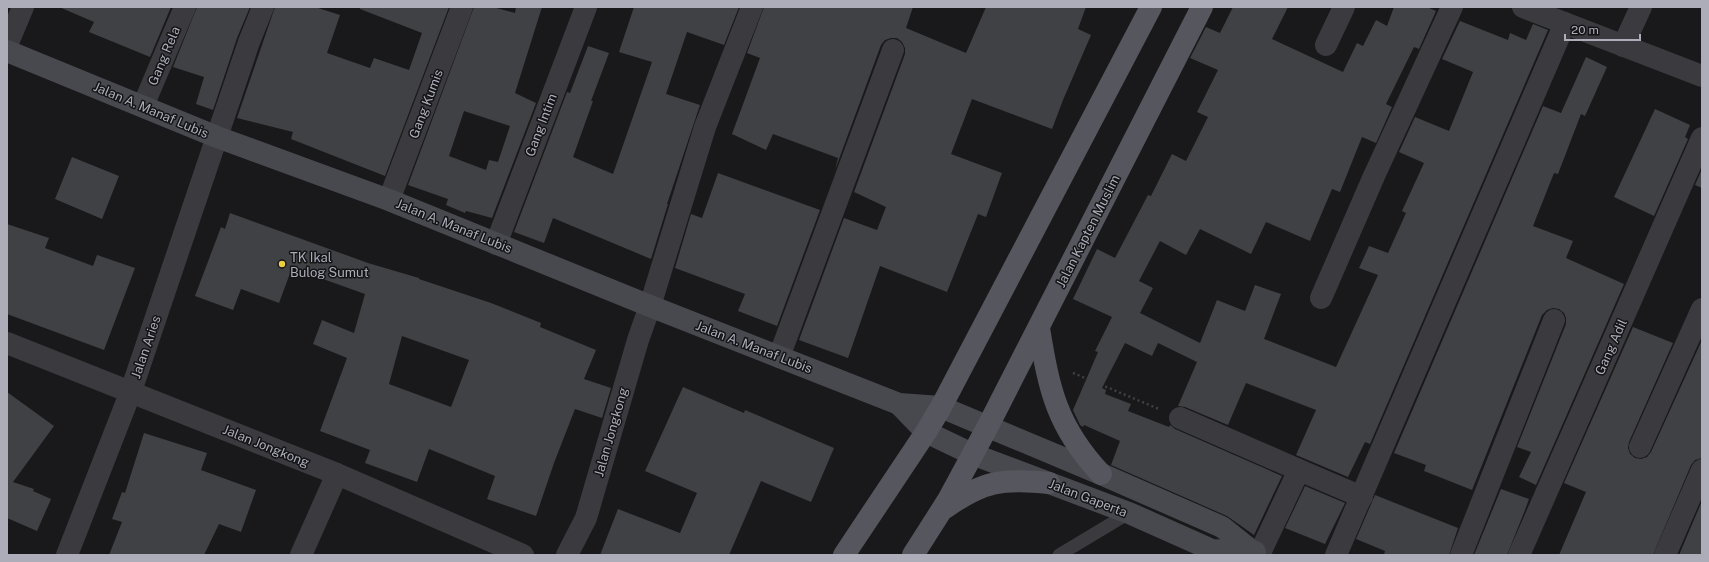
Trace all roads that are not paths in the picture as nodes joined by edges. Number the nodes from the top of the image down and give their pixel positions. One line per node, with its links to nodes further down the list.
1 (23, 7): 14 (street)
2 (185, 7): 20 (street, Gang Rela)
3 (262, 7): 21 (street, Jalan Aries)
4 (462, 7): 23 (street, Gang Kumis)
5 (586, 7): 24 (street, Gang Intim)
6 (752, 7): 26 (street, Jalan Jongkong)
7 (1151, 7): 34 (main road)
8 (1202, 7): 29 (main road, Jalan Kapten Muslim)
9 (1344, 7): 15 (street)
10 (1452, 7): 25 (street)
11 (1523, 7): 13 (street)
12 (1641, 7): 16 (street)
13 (1565, 23): 16 (street); 45 (street)
14 (7, 45)
15 (1326, 45)
16 (1623, 46): 19 (street)
17 (893, 50): 31 (street)
18 (7, 51): 20 (street, Jalan A. Manaf Lubis)
19 (1702, 76)
20 (143, 106): 21 (street, Jalan A. Manaf Lubis)
21 (217, 137): 23 (street, Jalan A. Manaf Lubis); 32 (street, Jalan Aries)
22 (1702, 138): 60 (street, Gang Adil)
23 (390, 200): 24 (street, Jalan A. Manaf Lubis)
24 (496, 244): 26 (street, Jalan A. Manaf Lubis)
25 (1321, 298)
26 (650, 306): 31 (street, Jalan A. Manaf Lubis); 54 (street, Jalan Jongkong)
27 (1702, 309): 38 (street)
28 (1554, 320): 59 (street)
29 (1039, 328): 36 (main road, Jalan Kapten Muslim); 43 (main road)
30 (7, 343): 32 (street, Jalan Jongkong)
31 (779, 357): 33 (street, Jalan A. Manaf Lubis)
32 (131, 391): 42 (street, Jalan Jongkong); 51 (street, Jalan Aries)
33 (900, 404): 34 (street, Jalan A. Manaf Lubis); 37 (street, Jalan A. Manaf Lubis)
34 (941, 407): 36 (street, Jalan Gaperta); 37 (main road)
35 (1180, 418): 40 (street)
36 (988, 426): 39 (main road, Jalan Kapten Muslim); 43 (street, Jalan Gaperta)
37 (926, 432): 39 (street, Jalan Gaperta); 55 (main road)
38 (1640, 446)
39 (972, 454): 44 (street, Jalan Gaperta); 46 (main road, Jalan Kapten Muslim)
40 (1299, 470): 45 (street); 50 (street)
41 (1702, 470): 61 (street)
42 (338, 474): 52 (street); 53 (street, Jalan Jongkong)
43 (1101, 474): 48 (street, Jalan Gaperta)
44 (1049, 483): 46 (main road); 47 (street, Jalan Gaperta)
45 (1362, 497): 58 (street)
46 (942, 510): 56 (main road, Jalan Kapten Muslim)
47 (1128, 513): 49 (street, Jalan Gaperta); 57 (lane)
48 (1222, 527): 49 (street); 50 (street, Jalan Gaperta)
49 (1211, 552): 50 (street, Jalan Gaperta)
50 (1260, 553)
51 (67, 555)
52 (301, 555)
53 (523, 555)
54 (567, 555)
55 (844, 555)
56 (913, 555)
57 (1059, 555)
58 (1336, 555)
59 (1461, 555)
60 (1519, 555)
61 (1665, 555)

